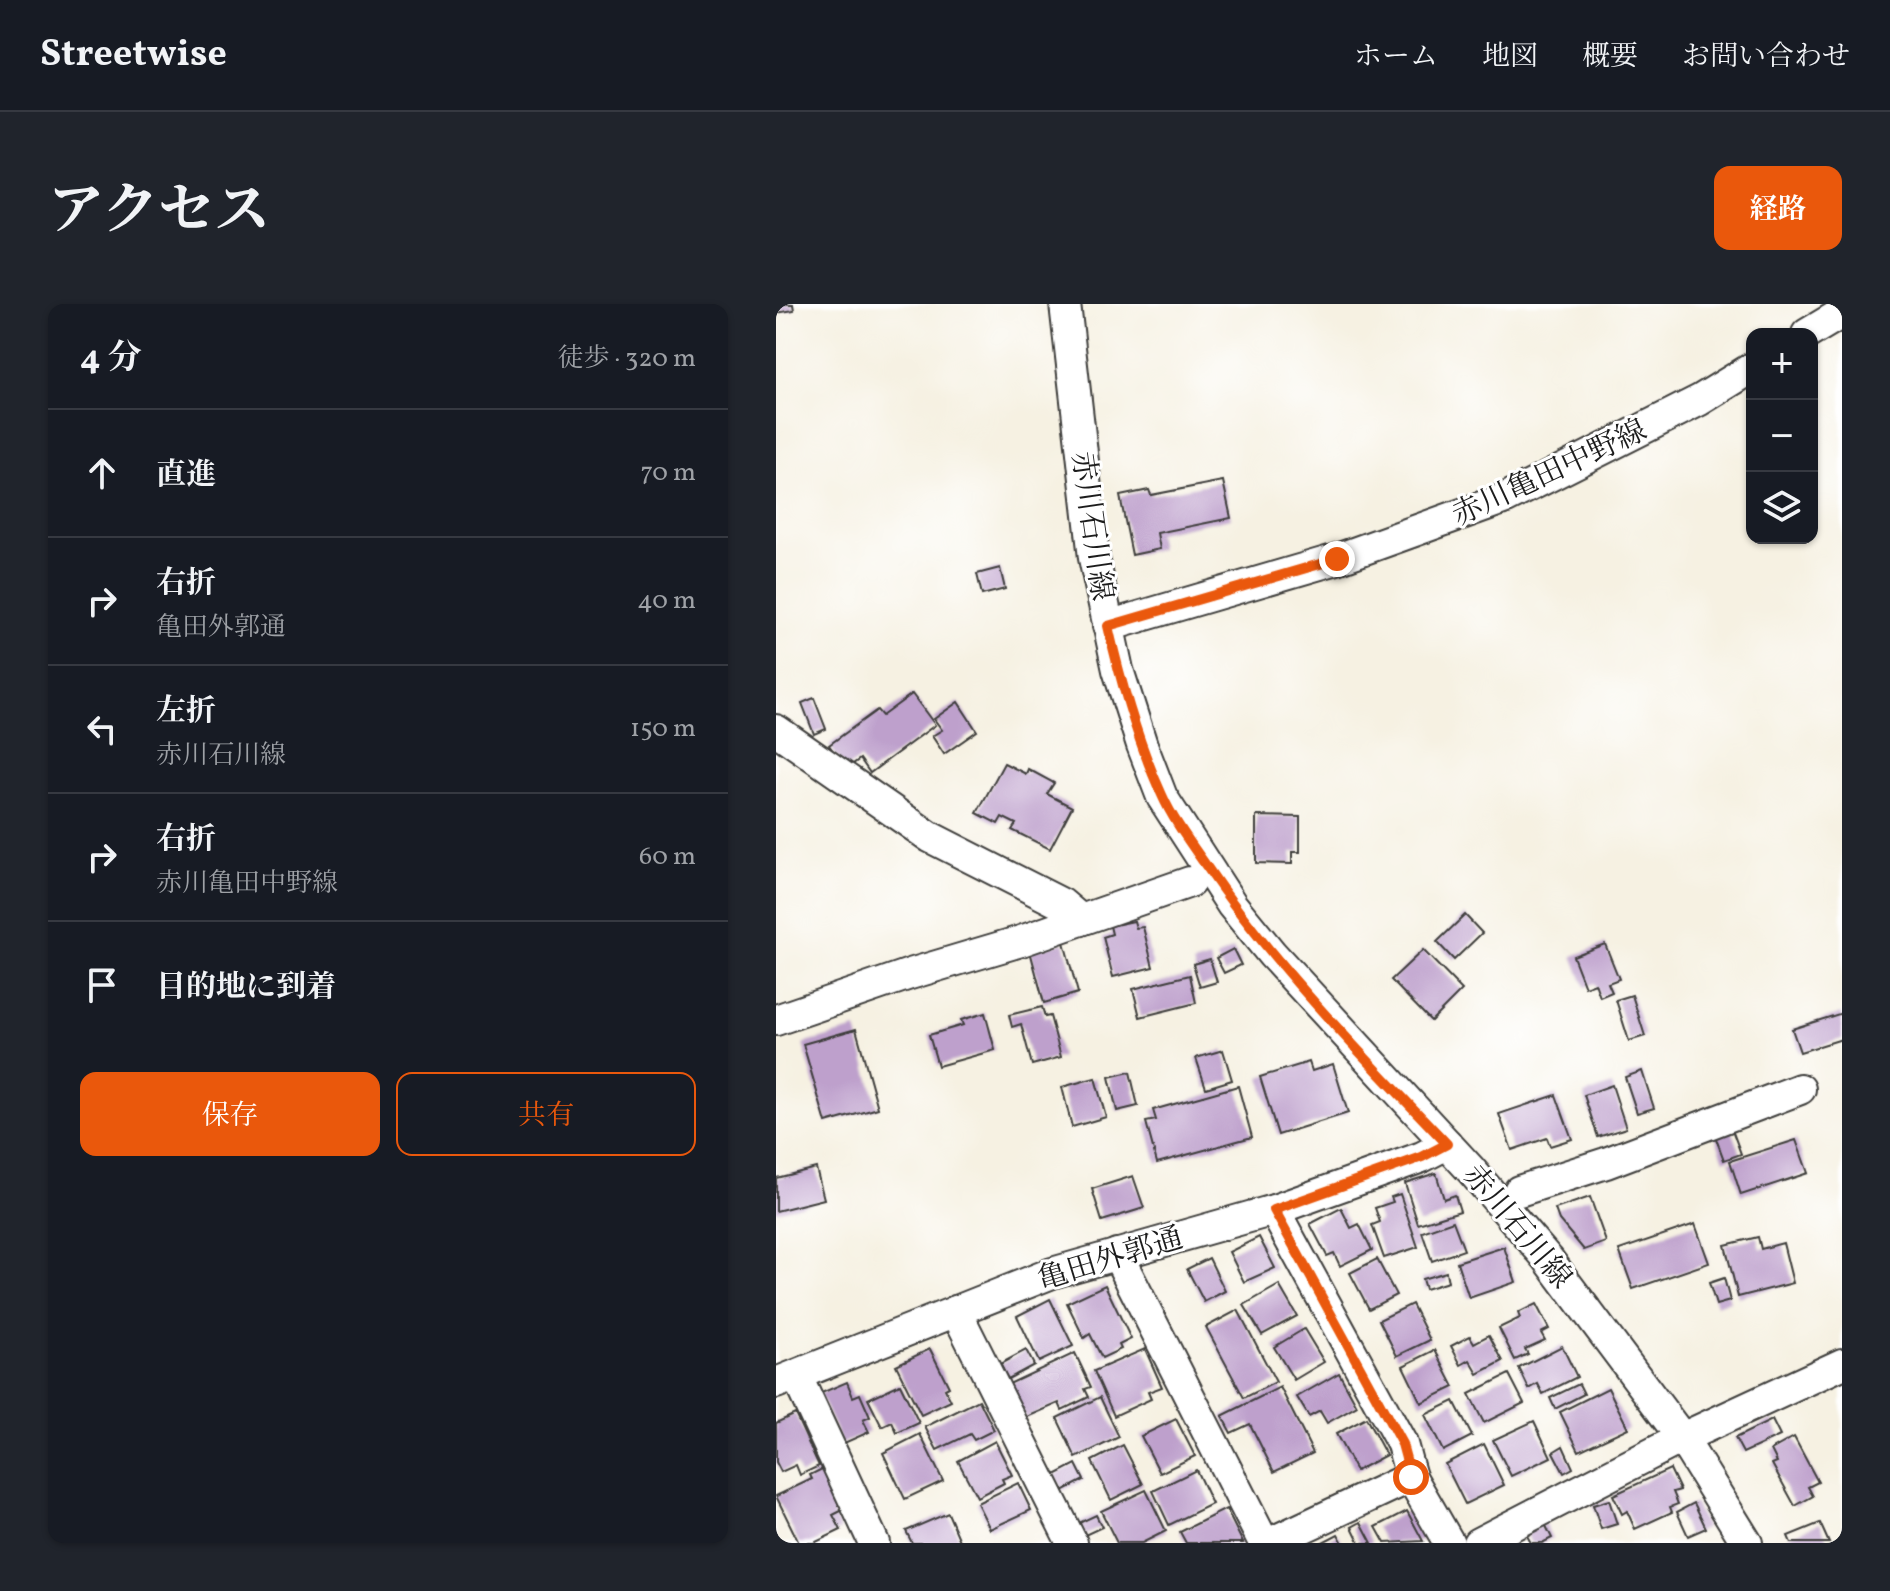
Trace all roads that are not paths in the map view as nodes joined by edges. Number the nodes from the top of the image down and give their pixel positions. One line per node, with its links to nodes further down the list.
1 (1065, 304): 5 (street, 赤川石川線)
2 (1842, 313): 3 (street)
3 (1817, 328)
4 (1746, 372): 5 (street, 赤川亀田中野線)
5 (1108, 626): 11 (street, 赤川石川線)
6 (776, 730): 8 (street)
7 (1190, 882): 8 (street)
8 (1081, 920): 9 (street)
9 (776, 1020)
10 (1800, 1089): 12 (street)
11 (1447, 1144): 13 (street, 亀田外郭通); 18 (street, 赤川石川線)
12 (1519, 1191)
13 (1274, 1210): 14 (street, 亀田外郭通); 19 (street)
14 (1117, 1254): 15 (street, 亀田外郭通); 22 (street)
15 (956, 1311): 17 (street, 亀田外郭通); 21 (street)
16 (1842, 1364): 18 (street)
17 (786, 1380): 20 (street)
18 (1682, 1438): 25 (street); 26 (street, 赤川石川線)
19 (1411, 1477): 23 (street); 24 (street)
20 (874, 1543)
21 (1072, 1543)
22 (1264, 1543)
23 (1270, 1543)
24 (1449, 1543)
25 (1478, 1543)
26 (1747, 1543)

